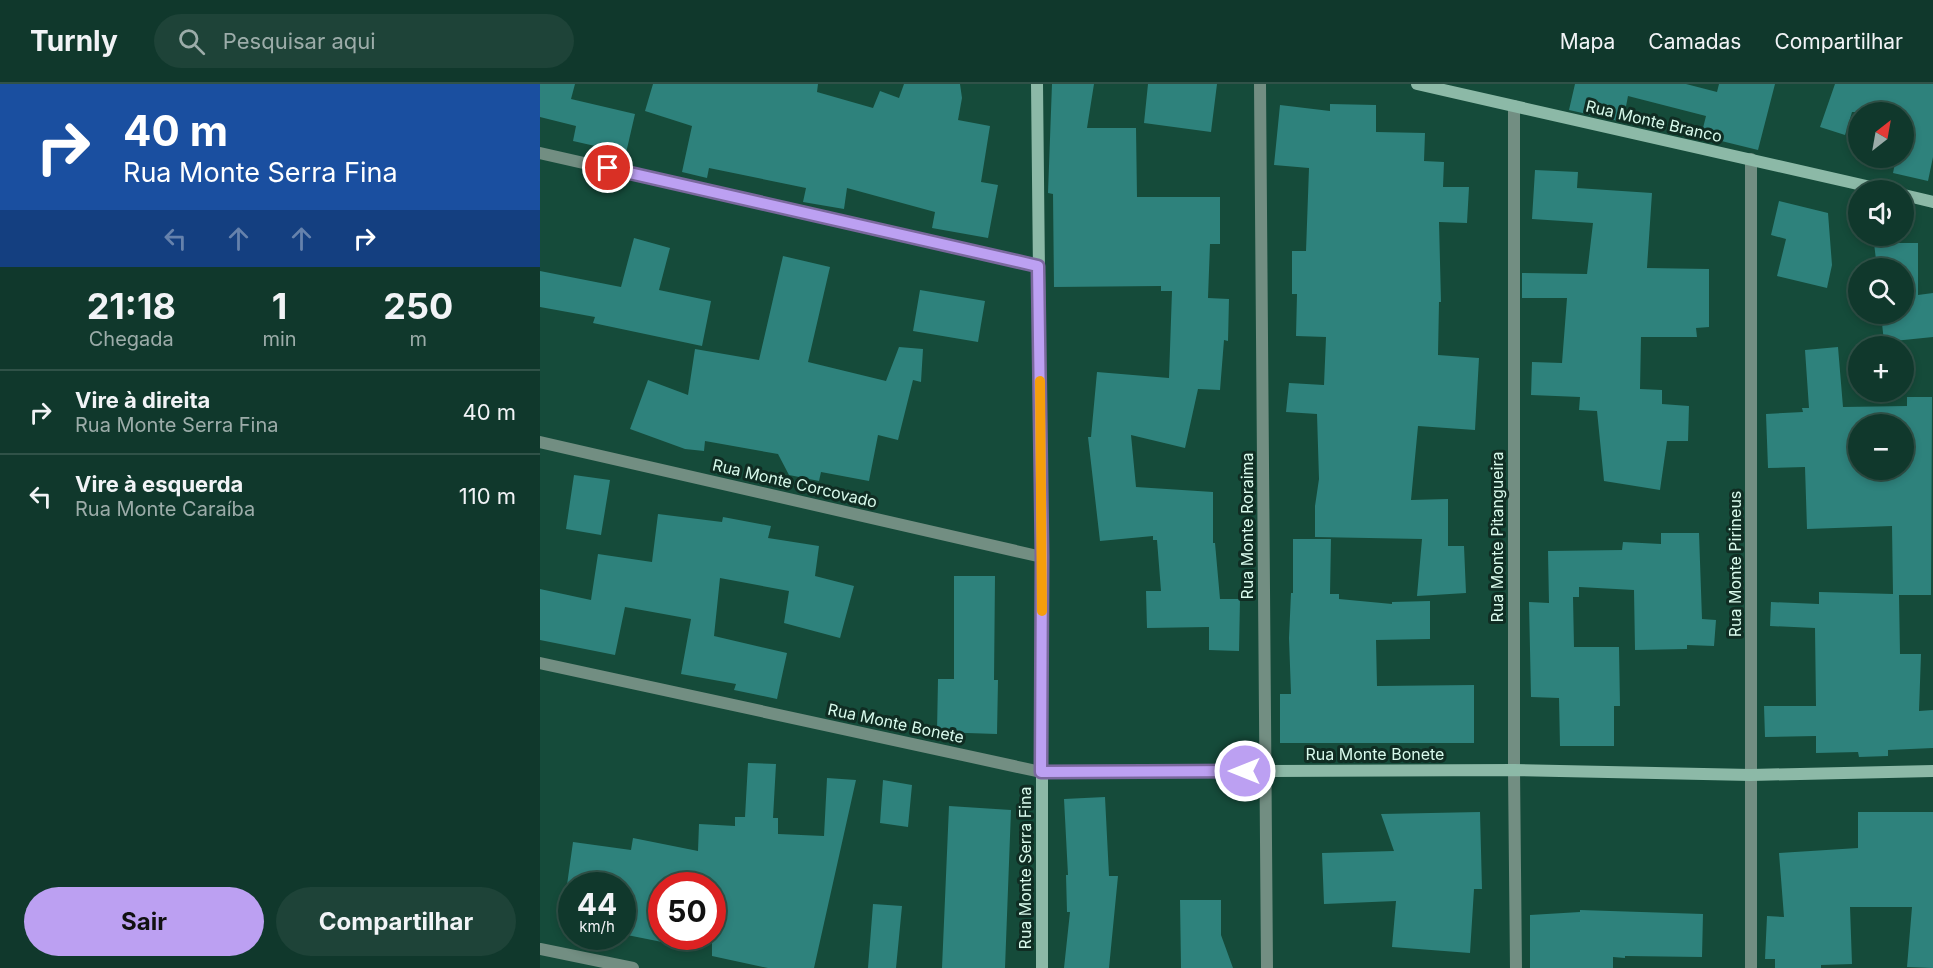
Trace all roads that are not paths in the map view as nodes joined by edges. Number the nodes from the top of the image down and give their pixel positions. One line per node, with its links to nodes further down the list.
1 (1037, 84): 10 (street, Rua Monte Serra Fina)
2 (1260, 84): 15 (street, Rua Monte Roraima)
3 (1417, 84): 4 (street, Rua Monte Branco)
4 (1514, 106): 6 (street, Rua Monte Branco); 14 (street, Rua Monte Pitangueira)
5 (540, 153): 10 (street)
6 (1751, 159): 7 (street, Rua Monte Branco); 18 (street, Rua Monte Pirineus)
7 (1848, 182)
8 (1914, 197): 9 (street)
9 (1933, 202)
10 (1038, 266): 12 (street, Rua Monte Serra Fina)
11 (540, 442): 12 (street, Rua Monte Corcovado)
12 (1042, 557): 17 (street, Rua Monte Serra Fina)
13 (540, 663): 17 (street, Rua Monte Bonete)
14 (1514, 770): 15 (street, Rua Monte Bonete); 18 (street, Rua Monte Bonete); 23 (street, Rua Monte Pitangueira)
15 (1266, 771): 17 (street, Rua Monte Bonete); 22 (street, Rua Monte Roraima)
16 (1933, 771): 18 (street, Rua Monte Bonete)
17 (1041, 772): 21 (street, Rua Monte Serra Fina)
18 (1751, 775): 24 (street, Rua Monte Pirineus)
19 (540, 950): 20 (street)
20 (633, 968)
21 (1042, 968)
22 (1267, 968)
23 (1516, 968)
24 (1751, 968)

